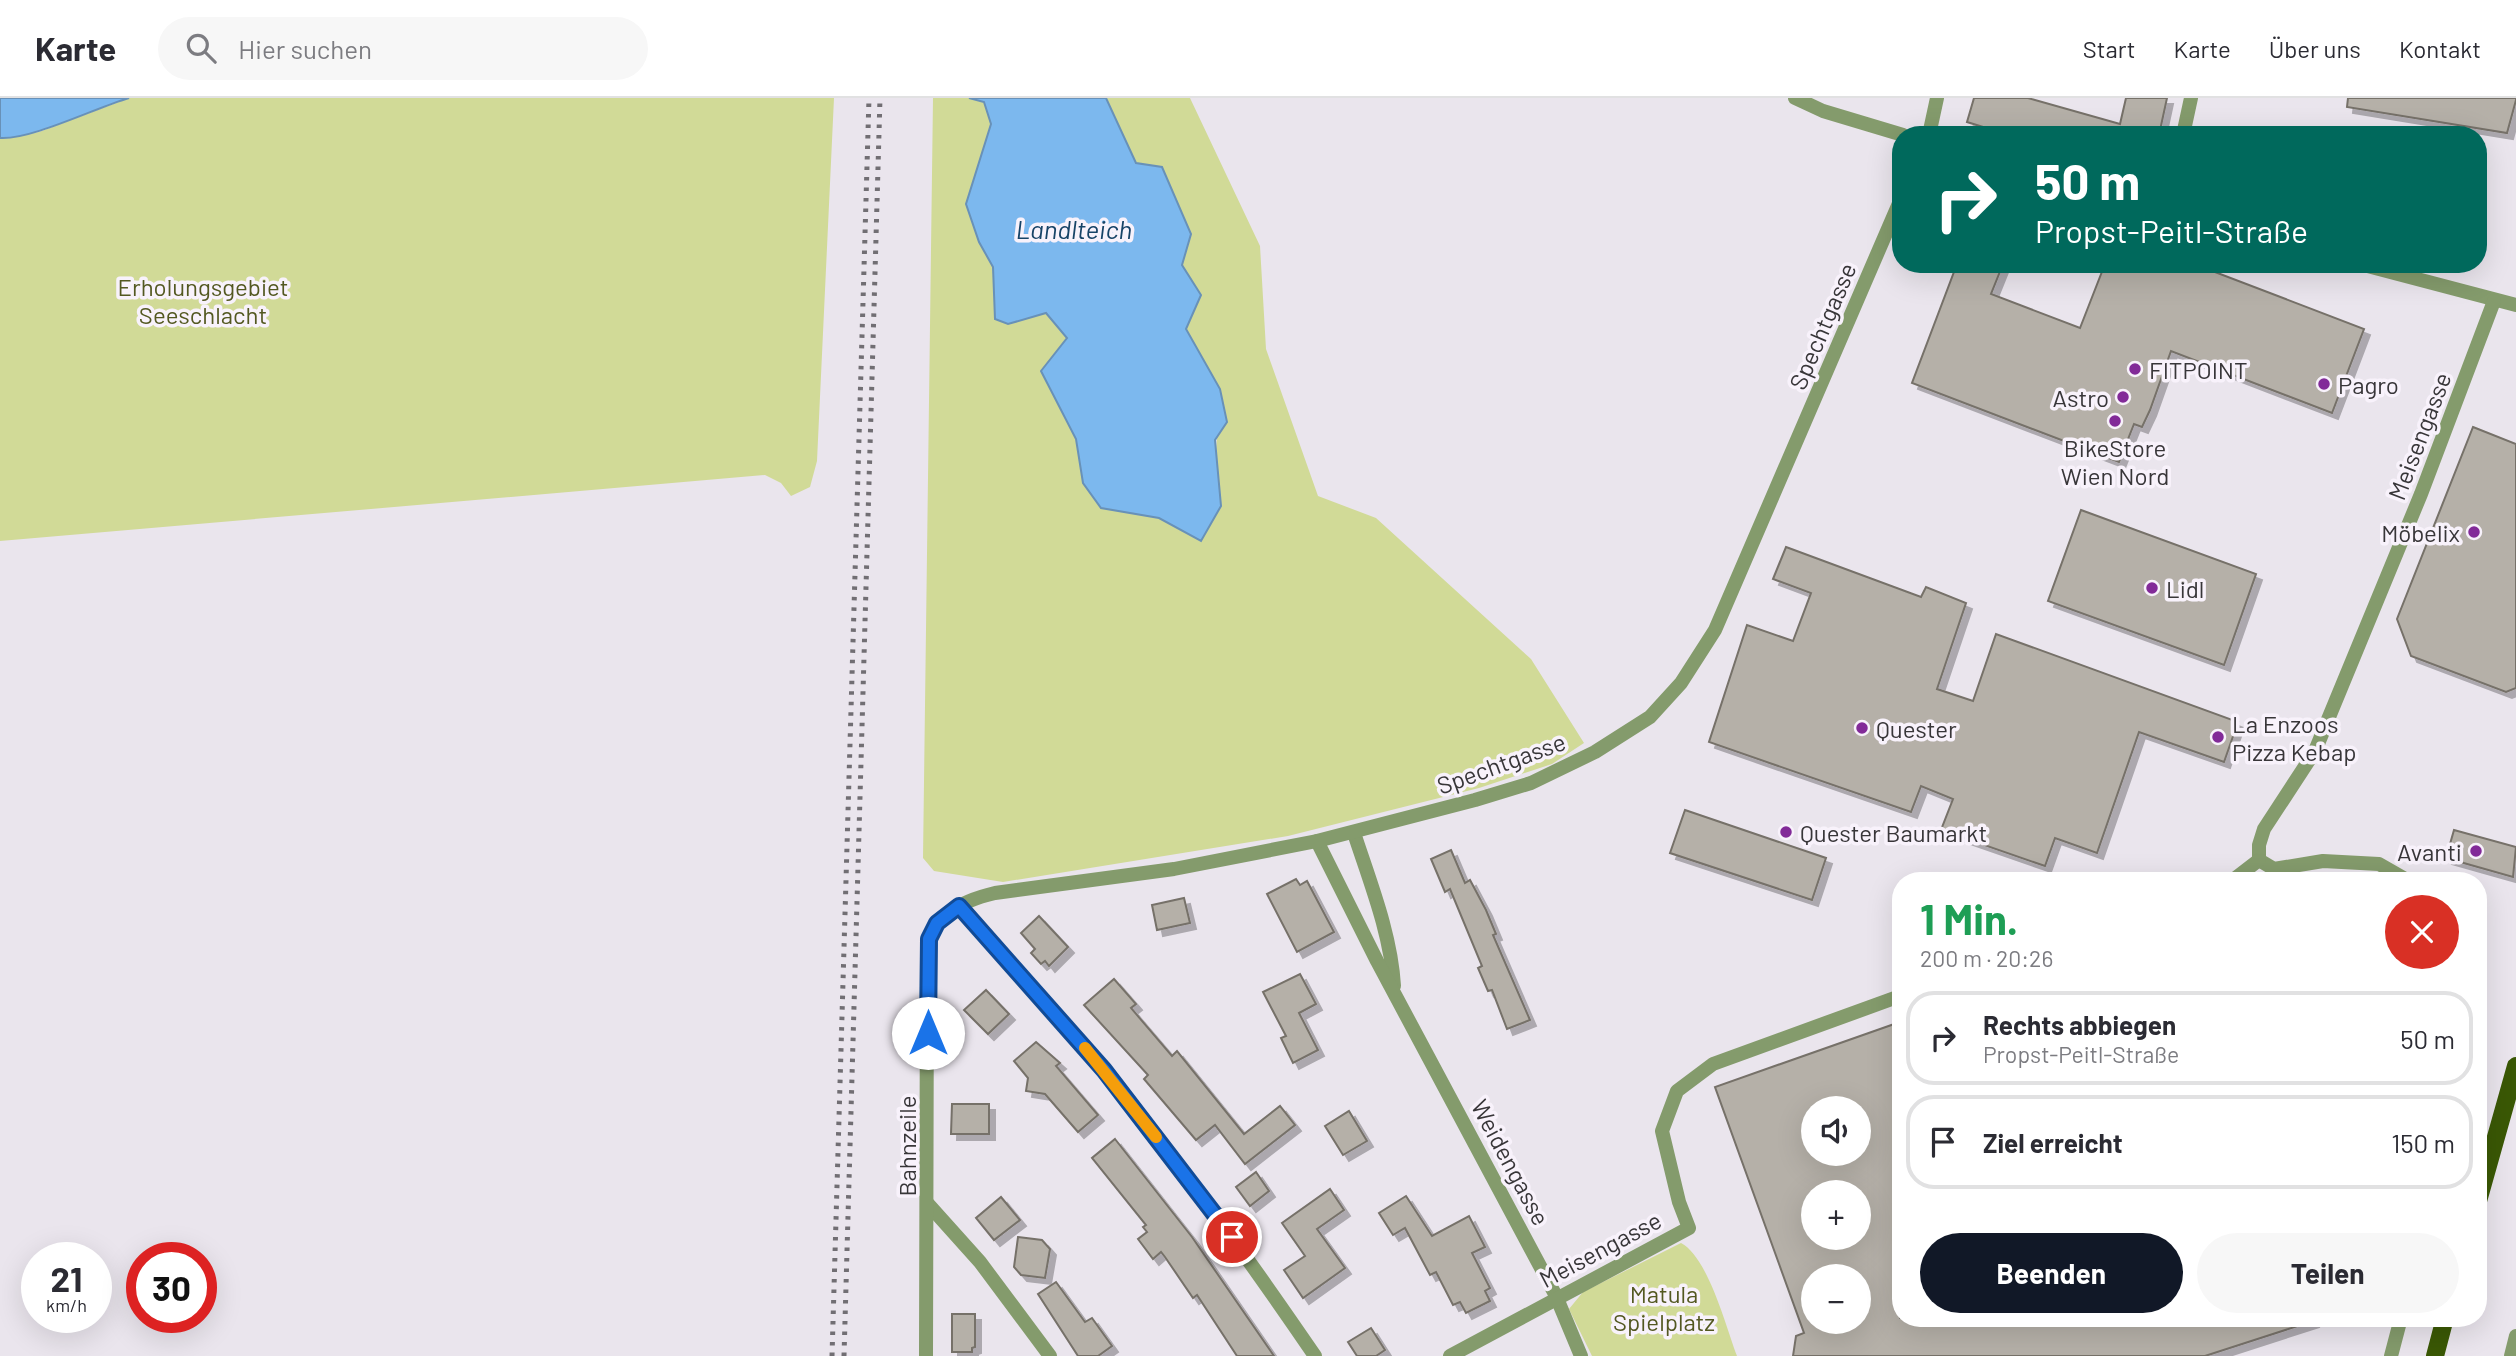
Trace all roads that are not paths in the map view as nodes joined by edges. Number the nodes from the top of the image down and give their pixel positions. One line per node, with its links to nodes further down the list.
1 (1795, 98): 6 (street)
2 (1937, 98): 4 (street)
3 (2191, 98): 5 (street)
4 (1931, 126)
5 (2185, 126)
6 (1892, 132)
7 (1892, 220): 11 (street, Spechtgasse)
8 (2394, 273): 9 (street)
9 (2494, 300): 10 (street); 13 (street, Meisengasse)
10 (2516, 306)
11 (1354, 833): 12 (street, Spechtgasse); 17 (street, Weidengasse)
12 (1317, 842): 16 (street, Spechtgasse); 17 (street, Weidengasse)
13 (2259, 860): 14 (street); 15 (street)
14 (2243, 872)
15 (2393, 872)
16 (959, 906): 21 (street, Bahnzeile); 28 (street)
17 (1395, 991): 22 (street, Weidengasse)
18 (1892, 999): 22 (street, Meisengasse)
19 (2516, 1066): 20 (main road)
20 (2487, 1169)
21 (928, 1204): 26 (street, Bahnzeile); 27 (street)
22 (1556, 1296): 29 (street, Meisengasse); 30 (street, Weidengasse)
23 (2398, 1327): 31 (street)
24 (2443, 1327): 32 (main road)
25 (2516, 1336): 33 (street)
26 (926, 1356)
27 (1050, 1356)
28 (1315, 1356)
29 (1450, 1356)
30 (1581, 1356)
31 (2391, 1356)
32 (2435, 1356)
33 (2511, 1356)

